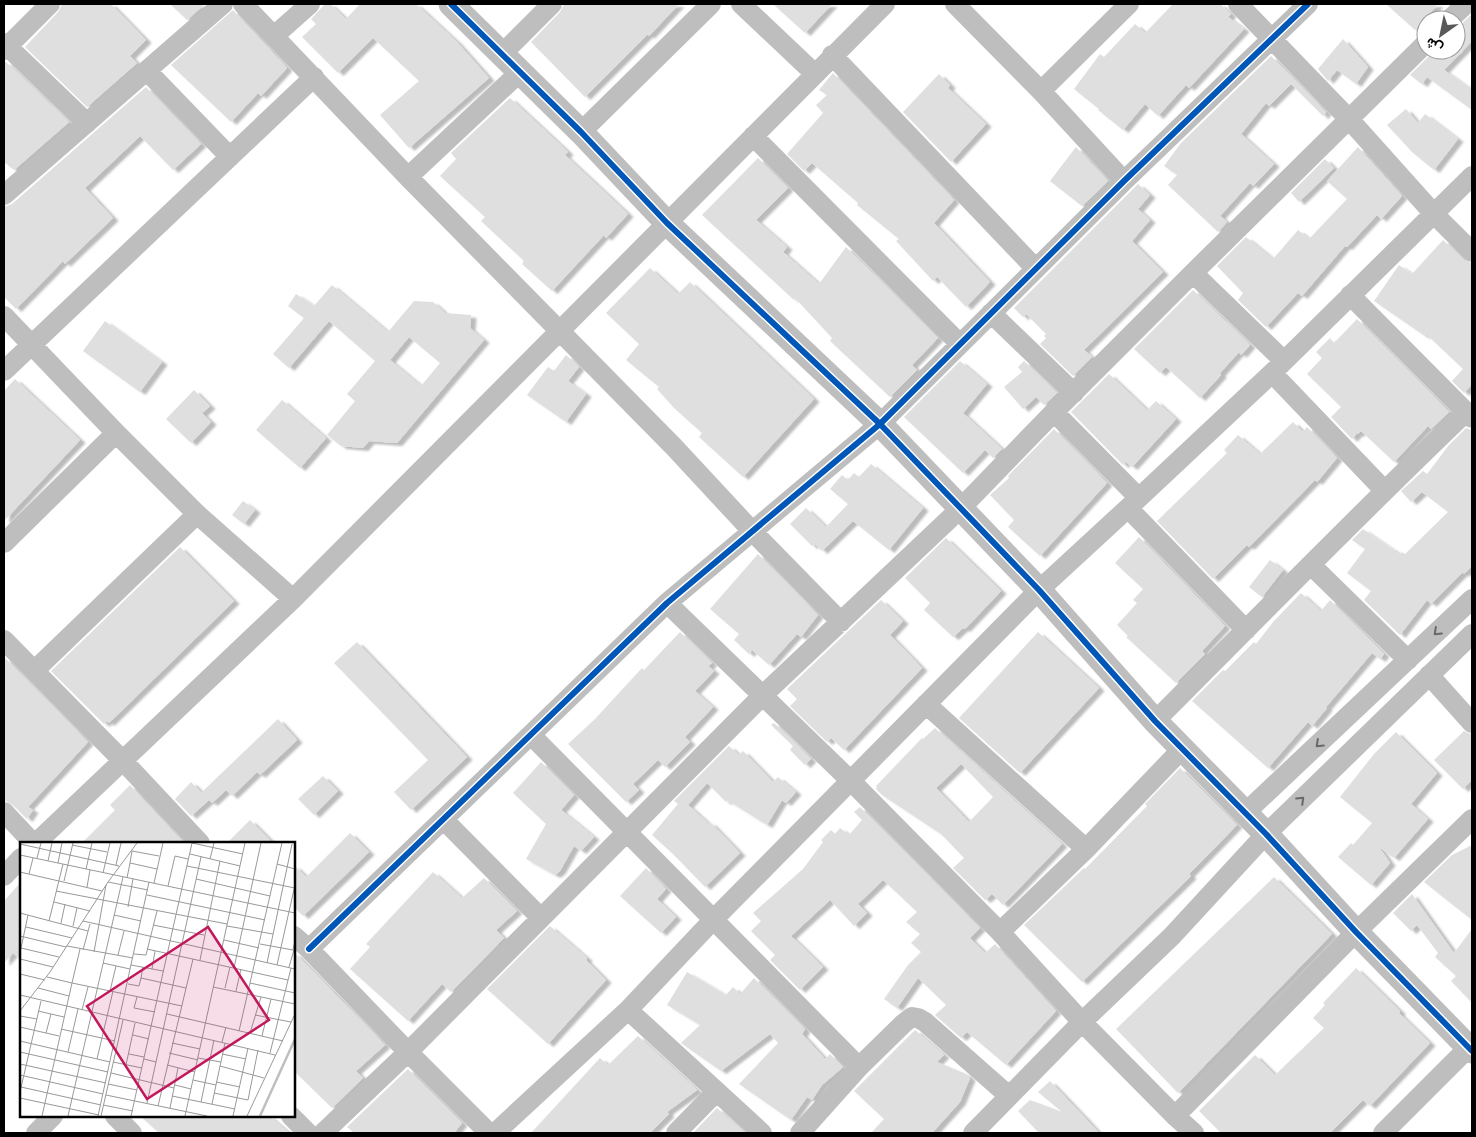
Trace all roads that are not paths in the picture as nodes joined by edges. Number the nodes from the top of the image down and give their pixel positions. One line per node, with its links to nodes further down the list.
1 (50, 4): 16 (street)
2 (223, 4): 20 (street)
3 (243, 4): 14 (street)
4 (310, 4): 14 (street)
5 (451, 4): 18 (street)
6 (552, 4): 18 (street)
7 (711, 4): 27 (street)
8 (741, 4): 22 (street)
9 (885, 4): 19 (street)
10 (955, 4): 24 (street)
11 (1129, 4): 24 (street)
12 (1238, 4): 15 (street)
13 (1308, 4): 15 (street)
14 (274, 36): 23 (street)
15 (1273, 39): 25 (street); 32 (street)
16 (5, 46): 26 (street)
17 (1416, 53): 25 (street)
18 (502, 54): 21 (street)
19 (832, 55): 22 (street); 37 (street)
20 (147, 71): 26 (street); 29 (street)
21 (520, 72): 27 (street); 31 (street)
22 (814, 73): 28 (street)
23 (314, 77): 29 (street); 31 (street)
24 (1041, 91): 32 (street)
25 (1348, 118): 34 (street); 38 (street)
26 (87, 123): 33 (street)
27 (581, 132): 35 (street)
28 (753, 136): 35 (street); 44 (street)
29 (230, 157): 43 (street)
30 (1472, 176): 34 (street)
31 (408, 177): 42 (street)
32 (1124, 181): 37 (street)
33 (4, 195)
34 (1434, 214): 36 (street); 39 (street)
35 (667, 223): 42 (street); 50 (street)
36 (1472, 252)
37 (1036, 269): 40 (street)
38 (1193, 273): 45 (street); 47 (street)
39 (1350, 296): 45 (street); 49 (street)
40 (991, 313): 44 (street); 47 (street)
41 (4, 316): 43 (street)
42 (560, 331): 56 (street); 60 (street)
43 (30, 344): 46 (street); 51 (street)
44 (960, 344): 50 (street)
45 (1278, 367): 52 (street); 53 (street)
46 (4, 371)
47 (1074, 393): 48 (street)
48 (1054, 412): 53 (street); 54 (street)
49 (1469, 415): 52 (street)
50 (880, 424): 54 (street); 56 (street)
51 (116, 433): 55 (street); 57 (street)
52 (1384, 490): 58 (street)
53 (1134, 503): 59 (street); 64 (street)
54 (961, 508): 59 (street); 63 (street)
55 (197, 514): 60 (street); 68 (street)
56 (752, 532): 62 (street); 63 (street)
57 (4, 543)
58 (1311, 565): 64 (street); 67 (street)
59 (1038, 590): 71 (street); 72 (street)
60 (293, 599): 76 (street)
61 (1472, 599): 67 (street, one-way to 67)
62 (667, 603): 70 (street); 74 (street)
63 (841, 622): 70 (street)
64 (1246, 630): 72 (street)
65 (1472, 634): 69 (street)
66 (5, 643): 68 (street)
67 (1408, 660): 79 (street, one-way to 79)
68 (35, 670): 76 (street)
69 (1429, 675): 73 (street); 83 (street, one-way to 69)
70 (762, 696): 77 (street); 82 (street)
71 (926, 704): 77 (street); 87 (street)
72 (1155, 721): 75 (street)
73 (1472, 724)
74 (531, 735): 80 (street); 82 (street)
75 (1182, 749): 79 (street); 87 (street)
76 (124, 762): 85 (street); 86 (street)
77 (852, 781): 91 (street); 92 (street)
78 (4, 812): 84 (street)
79 (1245, 813): 83 (street)
80 (443, 819): 90 (street); 94 (street)
81 (1472, 819): 93 (street)
82 (626, 832): 90 (street); 91 (street)
83 (1266, 834): 93 (street); 96 (street)
84 (34, 842)
85 (36, 842)
86 (199, 842)
87 (1086, 849): 92 (street)
88 (20, 859): 89 (street)
89 (4, 876)
90 (540, 918): 98 (street)
91 (714, 920): 95 (street); 99 (street)
92 (1000, 932): 96 (street)
93 (1356, 932): 97 (street); 102 (street)
94 (301, 943): 98 (street)
95 (628, 1010): 100 (street); 111 (street)
96 (1082, 1022): 101 (street); 102 (street)
97 (1471, 1047): 117 (street)
98 (408, 1052): 109 (street); 110 (street)
99 (859, 1067): 101 (street); 114 (street)
100 (716, 1092): 112 (street); 113 (street)
101 (1009, 1096): 115 (street)
102 (1175, 1116): 116 (street)
103 (52, 1117): 106 (street)
104 (116, 1117): 107 (street)
105 (292, 1117): 108 (street)
106 (36, 1133)
107 (132, 1133)
108 (308, 1133)
109 (323, 1133)
110 (489, 1133)
111 (495, 1133)
112 (676, 1133)
113 (762, 1133)
114 (800, 1133)
115 (972, 1133)
116 (1193, 1133)
117 (1383, 1133)

